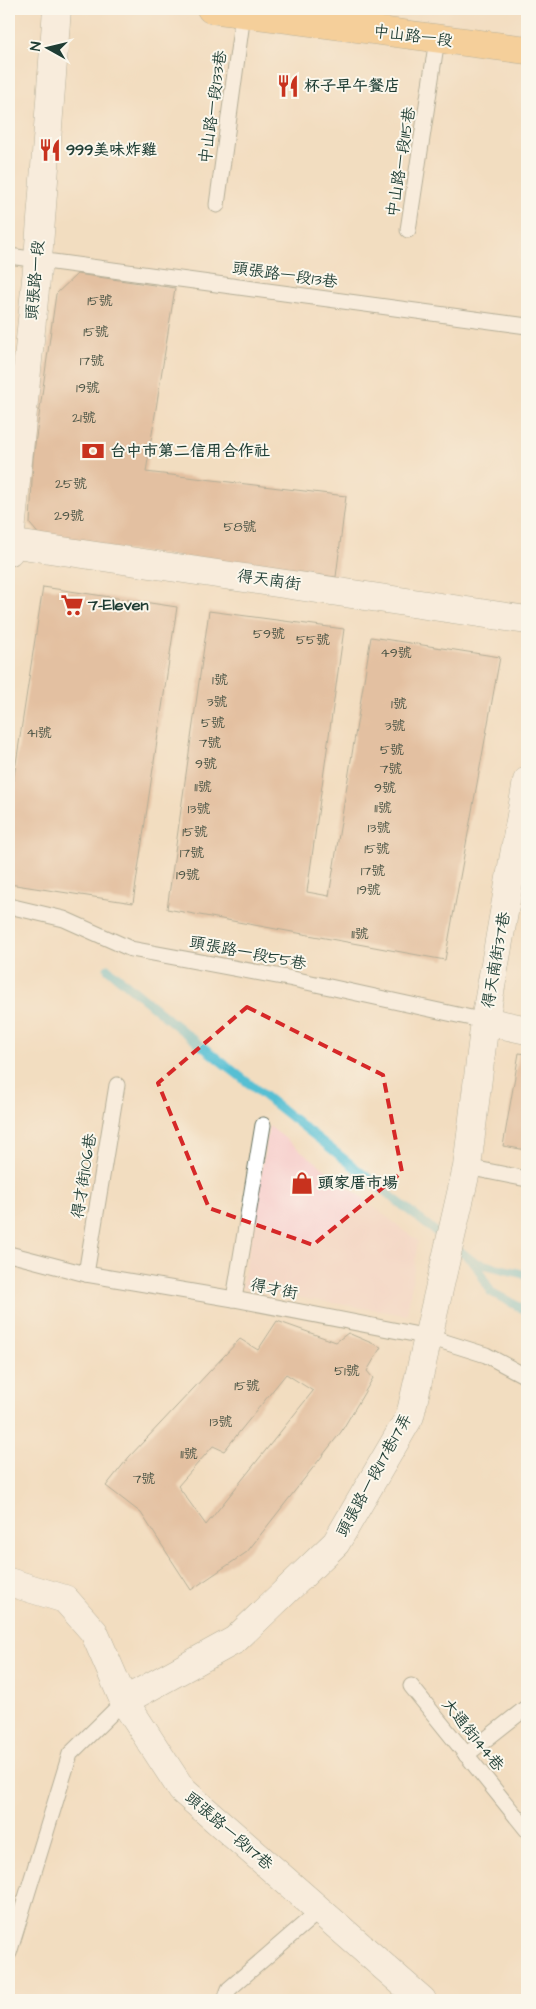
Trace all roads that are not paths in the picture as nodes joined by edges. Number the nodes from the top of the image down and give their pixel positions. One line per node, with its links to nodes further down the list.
1 (56, 9): 9 (street, 頭張路一段)
2 (211, 9): 3 (main road, 中山路一段)
3 (243, 14): 4 (main road, 中山路一段); 6 (lane, 中山路一段133巷)
4 (437, 39): 5 (main road, 中山路一段); 7 (lane, 中山路一段115巷)
5 (527, 50)
6 (217, 205)
7 (408, 230)
8 (9, 256): 9 (lane, 頭張路一段13巷)
9 (38, 259): 10 (lane, 頭張路一段13巷); 11 (street, 頭張路一段)
10 (527, 326)
11 (9, 546): 12 (street, 得天南街)
12 (527, 620)
13 (527, 781): 15 (street, 得天南街37巷)
14 (9, 906): 15 (lane, 頭張路一段55巷)
15 (485, 1021): 16 (street, 得天南街37巷); 18 (street, 得天南街37巷)
16 (527, 1030)
17 (117, 1085): 23 (lane, 得才街106巷)
18 (472, 1117): 20 (street, 頭張路一段117巷17弄)
19 (263, 1125): 24 (lane)
20 (468, 1167): 21 (lane); 25 (street, 頭張路一段117巷17弄)
21 (527, 1179)
22 (9, 1254): 23 (lane, 得才街)
23 (86, 1274): 24 (lane, 得才街)
24 (234, 1299): 25 (lane, 得才街)
25 (429, 1337): 26 (lane, 得才街); 29 (street, 頭張路一段117巷17弄)
26 (527, 1378)
27 (9, 1582): 29 (street, 頭張路一段117巷)
28 (411, 1686): 31 (lane, 大通街144巷)
29 (124, 1700): 33 (street, 頭張路一段117巷); 34 (lane)
30 (527, 1707): 31 (lane)
31 (466, 1755): 32 (lane, 大通街144巷)
32 (527, 1830)
33 (320, 1910): 35 (lane); 36 (street, 頭張路一段117巷)
34 (9, 1953)
35 (225, 2000)
36 (422, 2000)

